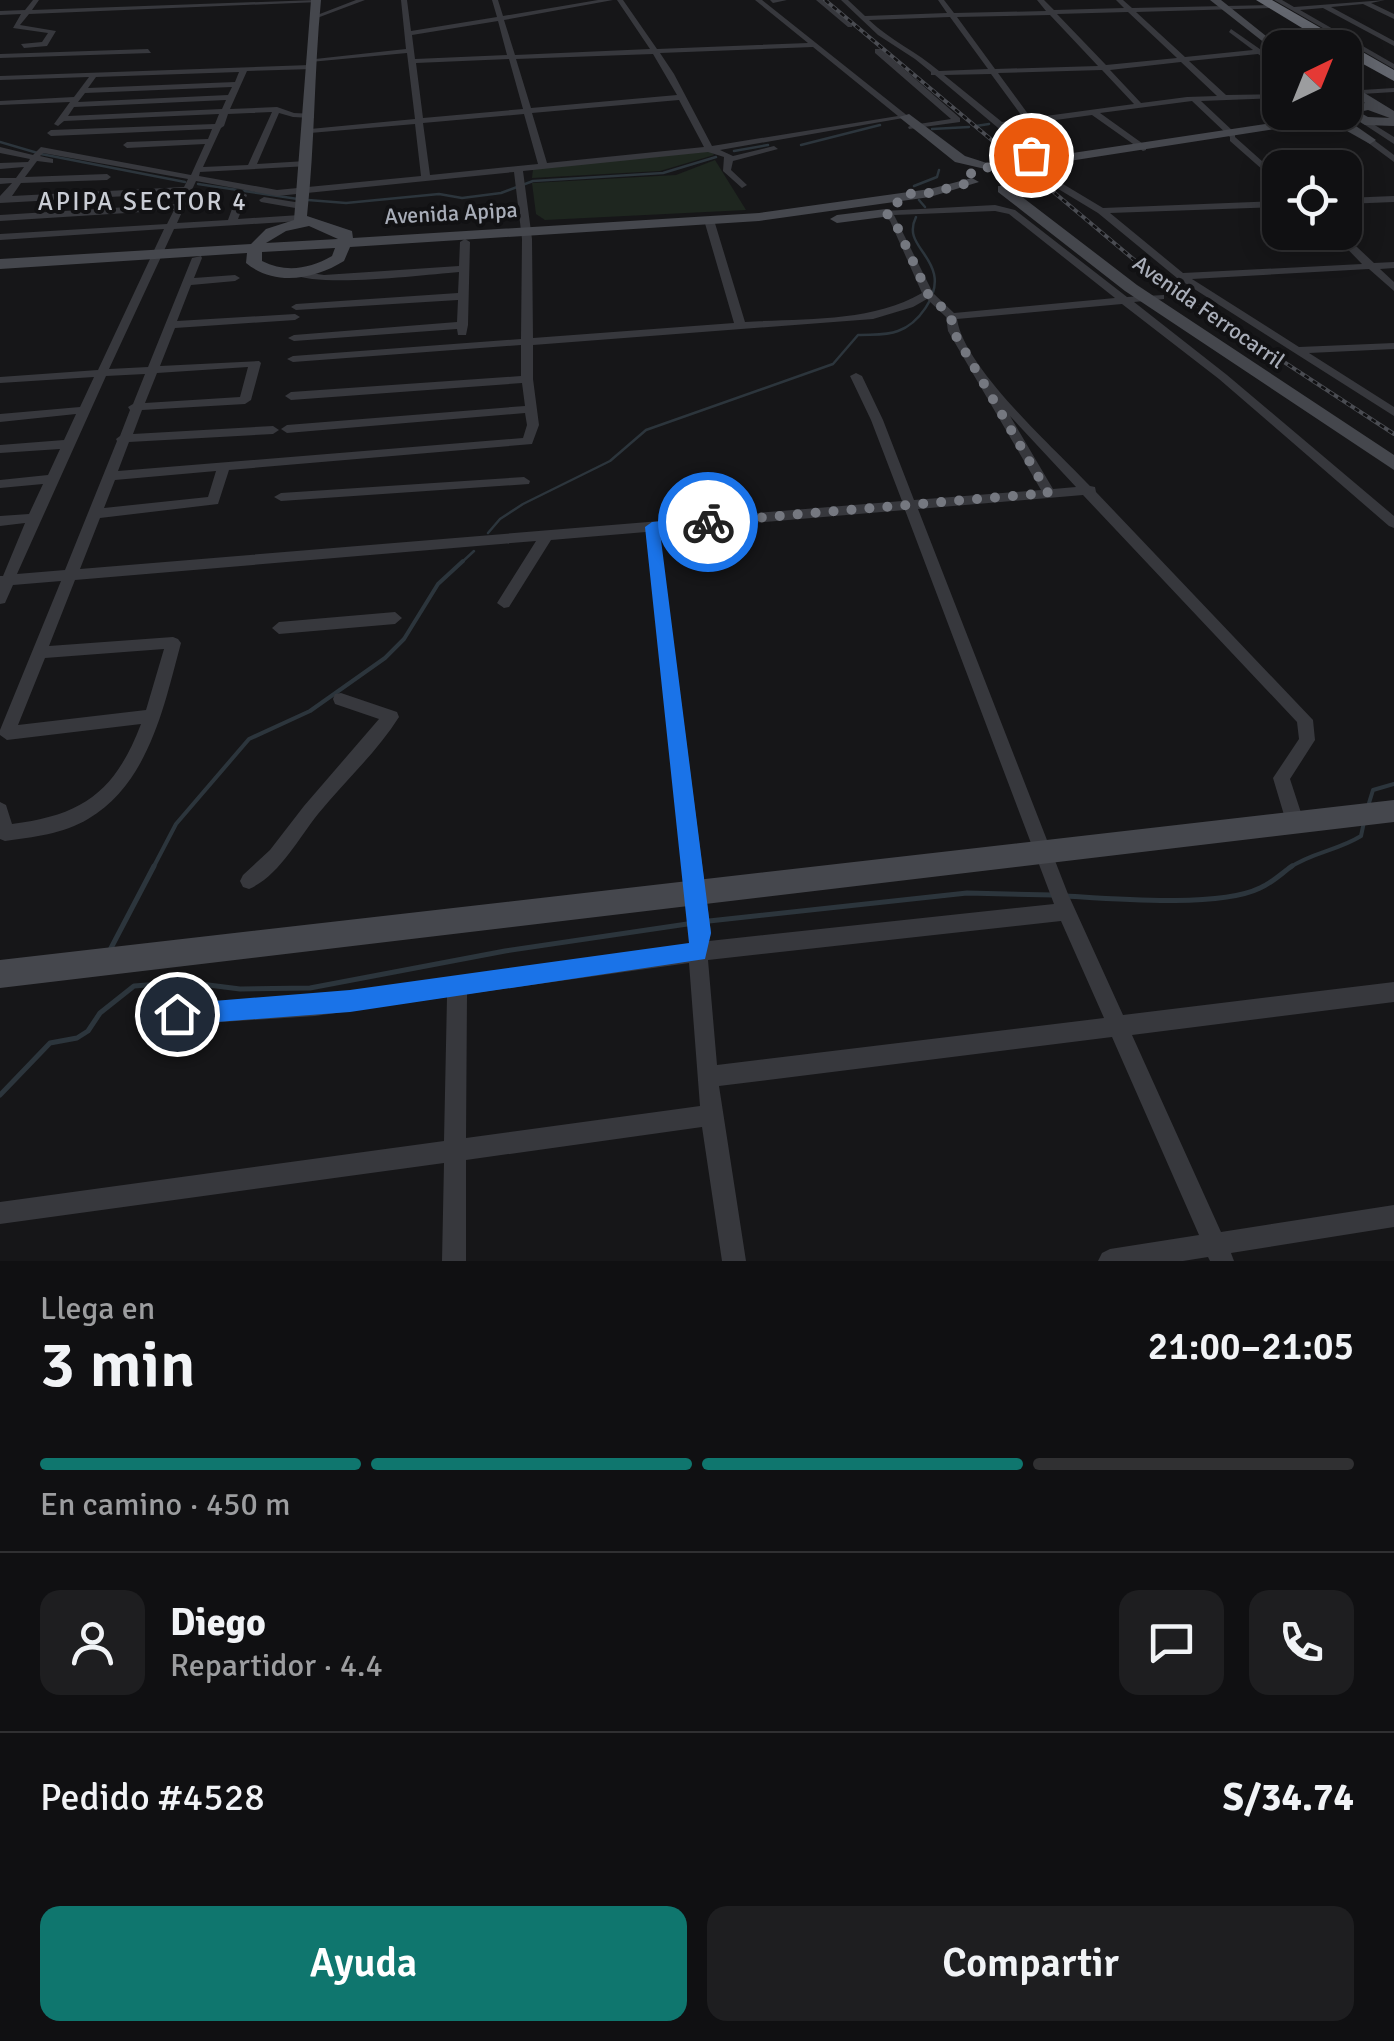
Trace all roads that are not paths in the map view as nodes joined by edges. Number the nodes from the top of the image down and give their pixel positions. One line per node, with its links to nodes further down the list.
1 (36, 0): 27 (street)
2 (362, 0): 31 (street)
3 (404, 0): 41 (street)
4 (495, 0): 30 (street)
5 (610, 0): 30 (street)
6 (620, 0): 33 (street)
7 (628, 0): 33 (street)
8 (758, 0): 40 (street)
9 (784, 0): 19 (street)
10 (819, 0): 37 (street)
11 (844, 0): 36 (street)
12 (941, 0): 32 (street)
13 (1040, 0): 29 (street)
14 (1119, 0): 26 (street)
15 (1199, 0): 23 (street)
16 (1382, 0): 20 (street)
17 (300, 1): 18 (street); 21 (street)
18 (316, 1): 31 (street)
19 (772, 1): 40 (street)
20 (1364, 2): 24 (street); 35 (street)
21 (167, 4): 27 (street)
22 (1241, 4): 23 (street); 25 (street); 34 (street)
23 (1216, 5): 26 (street); 42 (street)
24 (1324, 6): 25 (street); 43 (street)
25 (1281, 7): 38 (highway)
26 (1132, 11): 29 (street); 59 (street)
27 (28, 12): 28 (street); 46 (street)
28 (0, 13)
29 (1053, 13): 32 (street); 62 (street)
30 (499, 15): 41 (street); 58 (street)
31 (315, 16): 60 (street)
32 (951, 16): 36 (street); 64 (street)
33 (634, 17): 52 (street)
34 (1259, 17)
35 (1394, 17)
36 (862, 18): 66 (street)
37 (850, 26)
38 (1321, 30)
39 (1231, 31): 49 (street)
40 (798, 32): 44 (street)
41 (407, 34): 57 (street)
42 (1262, 39)
43 (1394, 44): 45 (street)
44 (816, 45): 52 (street); 94 (street)
45 (1362, 46)
46 (0, 47)
47 (878, 51): 94 (street)
48 (105, 52): 51 (street); 65 (street); 67 (street)
49 (1258, 52): 53 (street); 59 (street)
50 (1362, 52): 61 (street)
51 (62, 54): 56 (street); 70 (street)
52 (655, 54): 58 (street); 74 (street)
53 (1262, 55)
54 (1362, 55): 69 (highway)
55 (0, 56): 56 (street)
56 (19, 56): 68 (street)
57 (410, 56): 58 (street); 60 (street); 92 (street)
58 (511, 59): 85 (street)
59 (1182, 61): 62 (street); 77 (street)
60 (310, 63): 63 (street); 89 (street)
61 (1394, 67)
62 (1103, 68): 64 (street); 83 (street)
63 (244, 70): 65 (street); 71 (street)
64 (993, 71): 66 (street); 91 (street)
65 (133, 72): 67 (street)
66 (934, 74): 95 (street)
67 (90, 75): 70 (street); 76 (street)
68 (0, 76): 70 (street)
69 (1394, 76)
70 (41, 77): 80 (street)
71 (237, 84): 76 (street); 82 (street)
72 (1394, 90): 73 (street)
73 (1362, 92)
74 (682, 97): 85 (street); 109 (street)
75 (1262, 97): 77 (street)
76 (77, 98): 80 (street); 82 (street); 90 (street)
77 (1224, 98): 78 (street)
78 (1194, 99): 83 (street); 103 (street)
79 (1362, 99): 87 (street)
80 (22, 102): 81 (street)
81 (0, 103)
82 (229, 104): 84 (street); 90 (street); 96 (street)
83 (1139, 105): 86 (street)
84 (277, 108): 89 (street); 118 (street)
85 (528, 111): 92 (street); 115 (street)
86 (1093, 112): 91 (street); 108 (street)
87 (1390, 113): 88 (street)
88 (1362, 114)
89 (311, 116): 99 (street)
90 (62, 119): 100 (street)
91 (1028, 120): 95 (street)
92 (421, 121): 99 (street); 123 (street)
93 (1362, 122): 106 (street)
94 (912, 124): 102 (street); 121 (street, Avenida Ferrocarril); 127 (street)
95 (1000, 124): 119 (street)
96 (220, 126): 100 (street); 105 (street)
97 (1273, 130): 101 (street)
98 (1273, 130): 101 (street)
99 (310, 131): 114 (street)
100 (50, 134): 111 (street)
101 (1252, 134): 103 (street); 104 (street)
102 (794, 135): 109 (street); 112 (street)
103 (1232, 137): 108 (street); 116 (street); 119 (street)
104 (1370, 140): 113 (street)
105 (212, 141): 107 (street); 126 (street)
106 (1394, 141)
107 (127, 145)
108 (1144, 148): 119 (street)
109 (709, 149): 112 (street); 115 (street)
110 (0, 150): 111 (street)
111 (35, 157): 117 (street); 125 (street); 126 (street)
112 (730, 158): 129 (street)
113 (1394, 159)
114 (306, 164): 118 (street); 130 (street)
115 (543, 165): 120 (street)
116 (1262, 165)
117 (0, 166)
118 (252, 167): 126 (street)
119 (1040, 167): 121 (street); 128 (street); 138 (street)
120 (518, 168): 123 (street); 145 (street)
121 (993, 168): 127 (street); 128 (street, Avenida Ferrocarril)
122 (107, 177): 125 (street)
123 (426, 177): 130 (street)
124 (0, 181): 125 (street)
125 (18, 181): 134 (street)
126 (192, 181): 130 (street); 132 (street); 134 (street); 137 (street)
127 (975, 182): 128 (street); 131 (street, Avenida Apipa)
128 (1013, 184): 164 (street, Avenida Ferrocarril)
129 (742, 185)
130 (303, 189): 140 (street)
131 (903, 194): 139 (street); 143 (street, Avenida Apipa)
132 (242, 196): 140 (street); 142 (street)
133 (1394, 200): 135 (street)
134 (2, 201)
135 (1362, 201)
136 (1262, 205): 138 (street)
137 (182, 207): 141 (street); 144 (street)
138 (1100, 212): 158 (street)
139 (886, 213): 143 (street, Avenida Apipa); 162 (street); 165 (street, Avenida Apipa)
140 (304, 215): 142 (street); 148 (street); 149 (street)
141 (0, 218)
142 (232, 223): 144 (street)
143 (710, 224): 145 (street, Avenida Apipa); 169 (street)
144 (171, 226): 146 (street); 151 (street)
145 (526, 235): 147 (street, Avenida Apipa); 148 (street, Avenida Apipa); 171 (street)
146 (0, 237)
147 (465, 242): 148 (street, Avenida Apipa); 156 (street)
148 (346, 245): 149 (street, Avenida Apipa); 157 (street)
149 (254, 250): 151 (street, Avenida Apipa); 152 (street, Avenida Apipa); 157 (street)
150 (1354, 250): 154 (street)
151 (158, 257): 152 (street, Avenida Apipa); 155 (street, Avenida Apipa); 177 (street)
152 (196, 258): 160 (street)
153 (1394, 265): 154 (street)
154 (1370, 266): 158 (street); 161 (street)
155 (0, 268)
156 (464, 269): 157 (street); 163 (street)
157 (298, 274)
158 (1180, 276): 174 (street)
159 (236, 278): 160 (street)
160 (187, 282): 167 (street)
161 (1394, 288)
162 (928, 294): 166 (street); 169 (street)
163 (464, 296): 167 (street); 168 (street)
164 (1154, 298): 165 (street); 191 (street, Avenida Ferrocarril); 192 (street, Avenida Ferrocarril)
165 (1123, 302): 166 (street); 205 (street)
166 (951, 316): 180 (street)
167 (169, 325): 176 (street)
168 (463, 325): 170 (street); 173 (street)
169 (741, 328): 171 (street)
170 (294, 338)
171 (527, 343): 173 (street); 179 (street)
172 (1394, 346): 174 (street)
173 (462, 347): 175 (street)
174 (1296, 350): 186 (street)
175 (293, 359)
176 (149, 370): 177 (street); 183 (street); 183 (street)
177 (103, 374): 181 (street); 184 (street)
178 (856, 376): 201 (street)
179 (527, 379): 182 (street); 185 (street)
180 (981, 379): 198 (street); 199 (street)
181 (0, 380)
182 (291, 396)
183 (134, 407): 188 (street)
184 (86, 410): 187 (street); 189 (street)
185 (531, 410): 188 (street); 193 (street)
186 (1394, 412)
187 (0, 418)
188 (122, 439): 194 (street)
189 (69, 444): 190 (street); 195 (street)
190 (0, 450)
191 (1394, 451)
192 (1394, 464)
193 (224, 466): 194 (street); 202 (street)
194 (108, 476): 202 (street)
195 (52, 479): 197 (street); 203 (street)
196 (524, 481): 200 (street)
197 (0, 484)
198 (1090, 490): 199 (street); 220 (street)
199 (1048, 493): 201 (street)
200 (281, 496)
201 (908, 504): 206 (street); 221 (street)
202 (92, 514): 208 (street)
203 (34, 518): 204 (street); 209 (street)
204 (0, 520)
205 (1394, 524)
206 (652, 527): 207 (street); 223 (street)
207 (546, 537): 208 (street); 211 (street)
208 (69, 576): 209 (street); 214 (street)
209 (4, 581): 210 (street)
210 (0, 599)
211 (504, 603)
212 (395, 618): 213 (street)
213 (279, 628)
214 (38, 653): 216 (street); 217 (street)
215 (341, 699): 222 (street)
216 (153, 716): 217 (street); 218 (street)
217 (4, 737)
218 (0, 810)
219 (1394, 811): 220 (street)
220 (1296, 825): 221 (street)
221 (1042, 852): 223 (street); 224 (street)
222 (249, 880)
223 (695, 891): 225 (street); 226 (street)
224 (1066, 912): 225 (street); 230 (street)
225 (698, 952): 227 (street); 231 (street)
226 (0, 974)
227 (457, 988): 229 (street); 233 (street)
228 (1394, 992): 230 (street)
229 (144, 1018)
230 (1115, 1028): 231 (street); 236 (street)
231 (707, 1077): 232 (street)
232 (711, 1115): 233 (street); 238 (street)
233 (456, 1149): 234 (street); 237 (street)
234 (0, 1213)
235 (1394, 1216): 236 (street)
236 (1218, 1252): 239 (street)
237 (454, 1261)
238 (734, 1261)
239 (1110, 1261)

